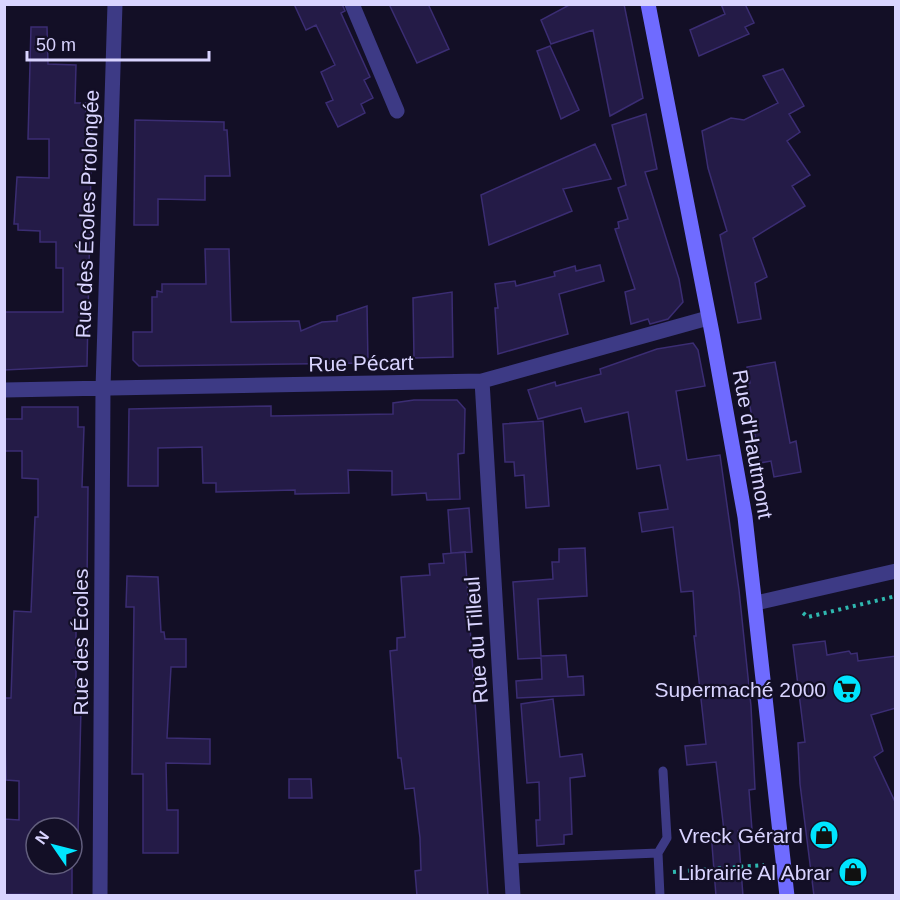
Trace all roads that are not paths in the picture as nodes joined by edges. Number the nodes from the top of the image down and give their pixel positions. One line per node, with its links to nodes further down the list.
1 (115, 4): 7 (street, Rue des Écoles Prolongée)
2 (351, 4): 4 (street)
3 (648, 4): 5 (street, Rue d'Hautmont)
4 (396, 111)
5 (708, 318): 6 (street, Rue Pécart); 10 (street, Rue d'Hautmont)
6 (482, 381): 7 (street, Rue Pécart); 13 (street, Rue du Tilleul)
7 (103, 388): 8 (street, Rue Pécart); 14 (street, Rue des Écoles)
8 (4, 390)
9 (896, 571): 10 (street)
10 (756, 603): 17 (street, Rue d'Hautmont)
11 (663, 771): 12 (lane)
12 (658, 853): 13 (lane); 16 (lane)
13 (510, 860): 15 (street, Rue du Tilleul)
14 (100, 896)
15 (513, 896)
16 (660, 896)
17 (787, 896)

